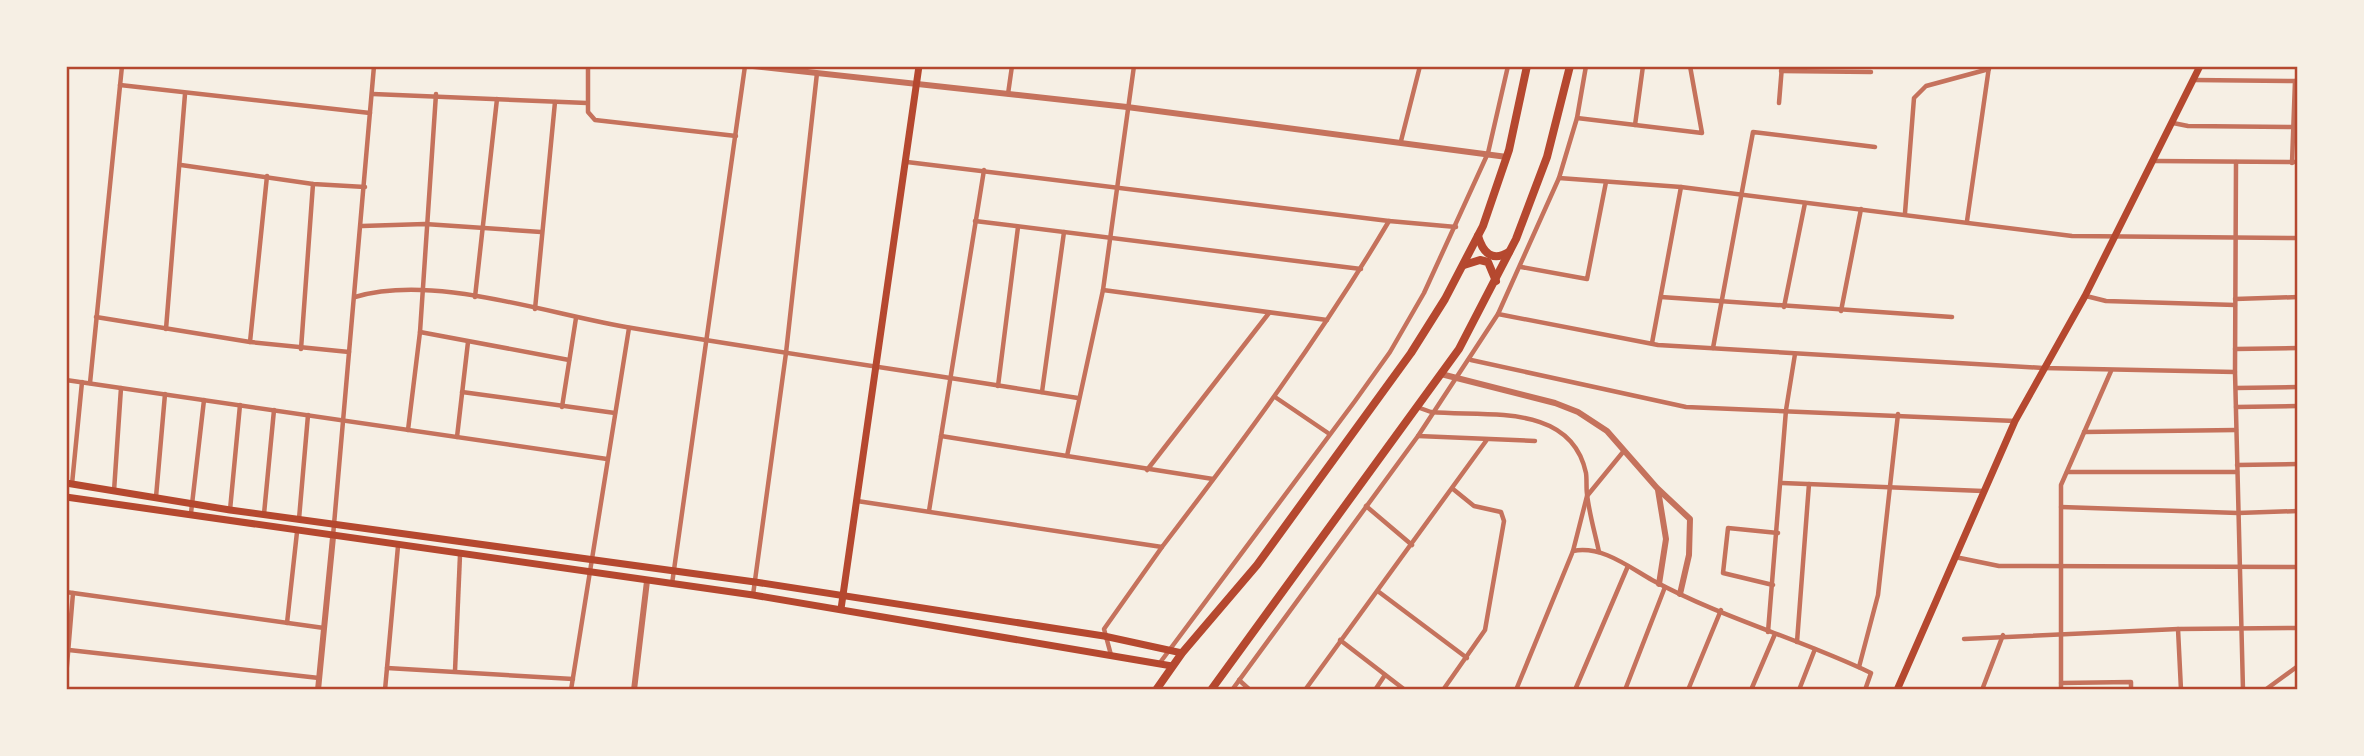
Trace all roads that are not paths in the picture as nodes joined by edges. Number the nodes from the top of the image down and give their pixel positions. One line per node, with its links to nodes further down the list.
1 (122, 66): 24 (street)
2 (374, 66): 26 (street)
3 (588, 66): 31 (street)
4 (746, 66): 39 (street)
5 (753, 66): 20 (street)
6 (919, 66): 23 (main road)
7 (1012, 66): 28 (street)
8 (1134, 66): 33 (street)
9 (1420, 66): 40 (street)
10 (1508, 66): 42 (street)
11 (1527, 66): 43 (main road)
12 (1570, 66): 76 (main road)
13 (1587, 66): 35 (street)
14 (1643, 66): 37 (street)
15 (1690, 66): 37 (street)
16 (2200, 66): 21 (main road)
17 (1989, 68): 60 (street); 63 (street)
18 (1781, 69): 19 (street); 32 (street)
19 (1871, 72)
20 (817, 74): 23 (street); 111 (street)
21 (2194, 80): 22 (street); 36 (main road)
22 (2296, 81): 38 (street)
23 (916, 84): 28 (street); 45 (main road)
24 (120, 85): 25 (street); 95 (street)
25 (185, 93): 34 (street); 48 (street)
26 (373, 94): 27 (street); 34 (street)
27 (436, 94): 29 (street); 64 (street)
28 (1007, 94): 33 (street)
29 (497, 99): 30 (street); 66 (street)
30 (555, 102): 31 (street); 69 (street)
31 (587, 103): 39 (street)
32 (1779, 103)
33 (1127, 107): 40 (street); 55 (street)
34 (370, 113): 54 (street)
35 (1577, 118): 37 (street); 51 (street)
36 (2174, 122): 38 (street); 44 (main road)
37 (1635, 125)
38 (2295, 126): 47 (street)
39 (736, 136): 102 (street)
40 (1401, 142): 42 (street)
41 (1875, 147): 57 (street)
42 (1488, 153): 43 (street); 67 (street)
43 (1507, 157): 71 (main road)
44 (2155, 161): 46 (street); 73 (main road)
45 (907, 162): 49 (street); 115 (main road)
46 (2236, 162): 47 (street); 75 (street)
47 (2295, 162)
48 (181, 165): 50 (street); 100 (street)
49 (984, 170): 55 (street); 62 (street)
50 (267, 176): 53 (street); 103 (street)
51 (1559, 178): 52 (street); 78 (street)
52 (1606, 182): 56 (street); 78 (street)
53 (313, 184): 54 (street); 108 (street)
54 (366, 187): 65 (street)
55 (1117, 187): 61 (street); 72 (street)
56 (1681, 187): 57 (street); 86 (street)
57 (1741, 195): 58 (street); 89 (street)
58 (1805, 203): 59 (street); 90 (street)
59 (1861, 209): 60 (street); 92 (street)
60 (1905, 213): 63 (street)
61 (1389, 220): 67 (street); 79 (street)
62 (975, 221): 68 (street); 120 (street)
63 (1967, 221): 73 (street)
64 (425, 225): 65 (street); 66 (street); 81 (street)
65 (362, 226): 84 (street)
66 (483, 226): 69 (street); 85 (street)
67 (1456, 227): 151 (street)
68 (1018, 228): 70 (street); 125 (street)
69 (541, 232): 91 (street)
70 (1064, 232): 72 (street); 130 (street)
71 (1478, 236): 76 (main road); 77 (main road)
72 (1111, 237): 79 (street); 82 (street)
73 (2115, 238): 75 (street); 83 (main road)
74 (2298, 238): 75 (street)
75 (2235, 239): 88 (street)
76 (1509, 252): 80 (main road)
77 (1464, 265): 80 (main road); 234 (main road)
78 (1521, 267): 94 (street)
79 (1361, 269): 98 (street)
80 (1496, 281): 119 (main road)
81 (421, 289): 84 (street); 85 (street); 101 (street)
82 (1103, 290): 93 (street); 133 (street)
83 (2085, 296): 88 (street); 116 (main road)
84 (355, 297): 110 (street)
85 (475, 297): 91 (street)
86 (1661, 297): 89 (street); 105 (street)
87 (2298, 297): 88 (street)
88 (2235, 302): 109 (street)
89 (1720, 303): 90 (street); 106 (street)
90 (1784, 307): 92 (street)
91 (535, 309): 97 (street)
92 (1841, 311): 96 (street)
93 (1269, 313): 98 (street); 162 (street)
94 (1498, 314): 105 (street); 114 (street)
95 (96, 317): 100 (street); 124 (street)
96 (1952, 317)
97 (576, 318): 99 (street); 113 (street)
98 (1327, 320): 132 (street)
99 (629, 328): 102 (street); 143 (street)
100 (166, 329): 103 (street)
101 (420, 332): 104 (street); 148 (street)
102 (707, 340): 111 (street); 204 (street)
103 (250, 342): 108 (street)
104 (468, 342): 113 (street); 129 (street)
105 (1652, 343): 106 (street)
106 (1713, 348): 112 (street)
107 (2298, 348): 109 (street)
108 (302, 349): 110 (street)
109 (2235, 349): 118 (street)
110 (349, 352): 146 (street)
111 (786, 354): 115 (street); 207 (street)
112 (1795, 354): 116 (street); 141 (street)
113 (569, 360): 137 (street)
114 (1471, 360): 121 (street); 141 (street)
115 (876, 366): 120 (street); 177 (main road)
116 (2043, 368): 117 (street); 147 (main road)
117 (2111, 371): 118 (street); 150 (street)
118 (2235, 372): 128 (street)
119 (1441, 374): 121 (street); 138 (main road)
120 (950, 375): 125 (street); 152 (street)
121 (1458, 379): 142 (street); 157 (street)
122 (66, 380): 123 (street)
123 (82, 382): 124 (street); 166 (street)
124 (90, 383): 127 (street)
125 (998, 386): 130 (street)
126 (2298, 387): 128 (street)
127 (121, 388): 131 (street); 172 (street)
128 (2236, 388): 139 (street)
129 (462, 392): 137 (street); 154 (street)
130 (1042, 392): 133 (street)
131 (165, 394): 134 (street); 176 (street)
132 (1275, 397): 151 (street); 165 (street)
133 (1078, 398): 158 (street)
134 (204, 400): 135 (street); 178 (street)
135 (240, 405): 140 (street); 181 (street)
136 (2298, 406): 139 (street)
137 (562, 407): 143 (street)
138 (1417, 407): 142 (street); 246 (main road)
139 (2236, 407): 149 (street)
140 (274, 410): 145 (street); 186 (street)
141 (1786, 410): 144 (street); 167 (street)
142 (1431, 412): 153 (street); 174 (street)
143 (615, 413): 159 (street)
144 (1898, 414): 147 (street); 169 (street)
145 (308, 415): 146 (street); 187 (street)
146 (342, 420): 148 (street); 188 (street)
147 (2015, 421): 173 (main road)
148 (408, 430): 154 (street)
149 (2236, 430): 150 (street); 161 (street)
150 (2084, 432): 163 (street)
151 (1328, 433): 231 (street)
152 (941, 436): 158 (street); 182 (street)
153 (1418, 436): 155 (street); 179 (street)
154 (457, 437): 159 (street)
155 (1486, 441): 156 (street); 171 (street)
156 (1535, 441)
157 (1623, 452): 170 (street); 174 (street)
158 (1067, 456): 162 (street)
159 (607, 459): 199 (street)
160 (2298, 464): 161 (street)
161 (2237, 465): 164 (street)
162 (1147, 470): 165 (street)
163 (2067, 472): 164 (street); 180 (street)
164 (2237, 472): 185 (street)
165 (1213, 480): 194 (street)
166 (69, 483): 172 (main road)
167 (1782, 483): 168 (street); 190 (street)
168 (1810, 484): 169 (street); 230 (street)
169 (1891, 487): 173 (street); 240 (street)
170 (1657, 488): 209 (street); 213 (street)
171 (1453, 489): 193 (street); 236 (street)
172 (114, 491): 176 (main road)
173 (1983, 491): 198 (main road)
174 (1587, 496): 195 (street); 196 (street)
175 (66, 497): 184 (main road)
176 (156, 497): 178 (main road)
177 (857, 501): 182 (street); 215 (main road)
178 (193, 503): 181 (main road); 184 (street)
179 (1366, 506): 193 (street); 248 (street)
180 (2061, 507): 185 (street); 201 (street)
181 (230, 510): 186 (main road)
182 (929, 511): 194 (street)
183 (2298, 511): 185 (street)
184 (191, 513): 189 (main road)
185 (2238, 513): 203 (street)
186 (264, 514): 187 (main road)
187 (299, 520): 188 (main road)
188 (333, 524): 191 (street); 199 (main road)
189 (297, 532): 191 (main road); 218 (street)
190 (1778, 533): 210 (street); 210 (street)
191 (333, 537): 192 (main road); 219 (street)
192 (398, 545): 197 (main road); 241 (street)
193 (1412, 545): 211 (street)
194 (1162, 547): 227 (street)
195 (1573, 551): 196 (street); 262 (street)
196 (1599, 552): 200 (street)
197 (460, 555): 205 (main road); 242 (street)
198 (1954, 557): 201 (street); 269 (main road)
199 (591, 558): 204 (main road); 205 (street)
200 (1628, 566): 209 (street); 263 (street)
201 (2060, 567): 203 (street); 225 (street)
202 (2298, 567): 203 (street)
203 (2239, 568): 220 (street)
204 (674, 571): 207 (main road); 208 (street)
205 (589, 573): 206 (main road); 247 (street)
206 (647, 581): 208 (main road); 254 (street)
207 (755, 582): 214 (street); 215 (main road)
208 (672, 583): 214 (main road)
209 (1662, 585): 213 (street); 264 (street)
210 (1773, 585): 223 (street)
211 (1379, 592): 229 (street); 236 (street)
212 (70, 593): 218 (street); 233 (street)
213 (1680, 594): 217 (street)
214 (753, 595): 216 (main road)
215 (842, 596): 216 (main road); 227 (main road)
216 (841, 609): 235 (main road)
217 (1721, 610): 223 (street); 265 (street)
218 (287, 622): 219 (street)
219 (324, 628): 245 (street)
220 (2241, 628): 221 (street); 222 (street); 273 (street)
221 (2298, 628)
222 (2178, 629): 225 (street); 272 (street)
223 (1768, 632): 224 (street)
224 (1775, 634): 230 (street); 266 (street)
225 (2060, 634): 226 (street); 249 (street)
226 (2003, 635): 228 (street); 270 (street)
227 (1104, 636): 231 (main road); 235 (street)
228 (1964, 639)
229 (1340, 640): 243 (street); 258 (street)
230 (1797, 642): 232 (street)
231 (1170, 649): 234 (main road); 237 (street)
232 (1815, 649): 240 (street); 267 (street)
233 (69, 650): 244 (street); 245 (street)
234 (1182, 653): 238 (main road)
235 (1111, 655): 237 (main road)
236 (1467, 658): 261 (street)
237 (1158, 664): 238 (main road)
238 (1172, 666): 255 (main road)
239 (2298, 666): 274 (street)
240 (1858, 667): 268 (street)
241 (387, 668): 242 (street); 252 (street)
242 (456, 671): 247 (street)
243 (1385, 676): 259 (street); 260 (street)
244 (66, 677)
245 (319, 678): 251 (street)
246 (1220, 678): 250 (street); 256 (main road)
247 (573, 679): 253 (street)
248 (1238, 680): 250 (street); 257 (street)
249 (2061, 686): 271 (street)
250 (1233, 689)
251 (318, 690)
252 (385, 690)
253 (571, 690)
254 (634, 690)
255 (1156, 690)
256 (1211, 690)
257 (1250, 690)
258 (1305, 690)
259 (1375, 690)
260 (1405, 690)
261 (1443, 690)
262 (1516, 690)
263 (1575, 690)
264 (1626, 690)
265 (1688, 690)
266 (1751, 690)
267 (1799, 690)
268 (1864, 690)
269 (1897, 690)
270 (1982, 690)
271 (2131, 690)
272 (2181, 690)
273 (2243, 690)
274 (2265, 690)

